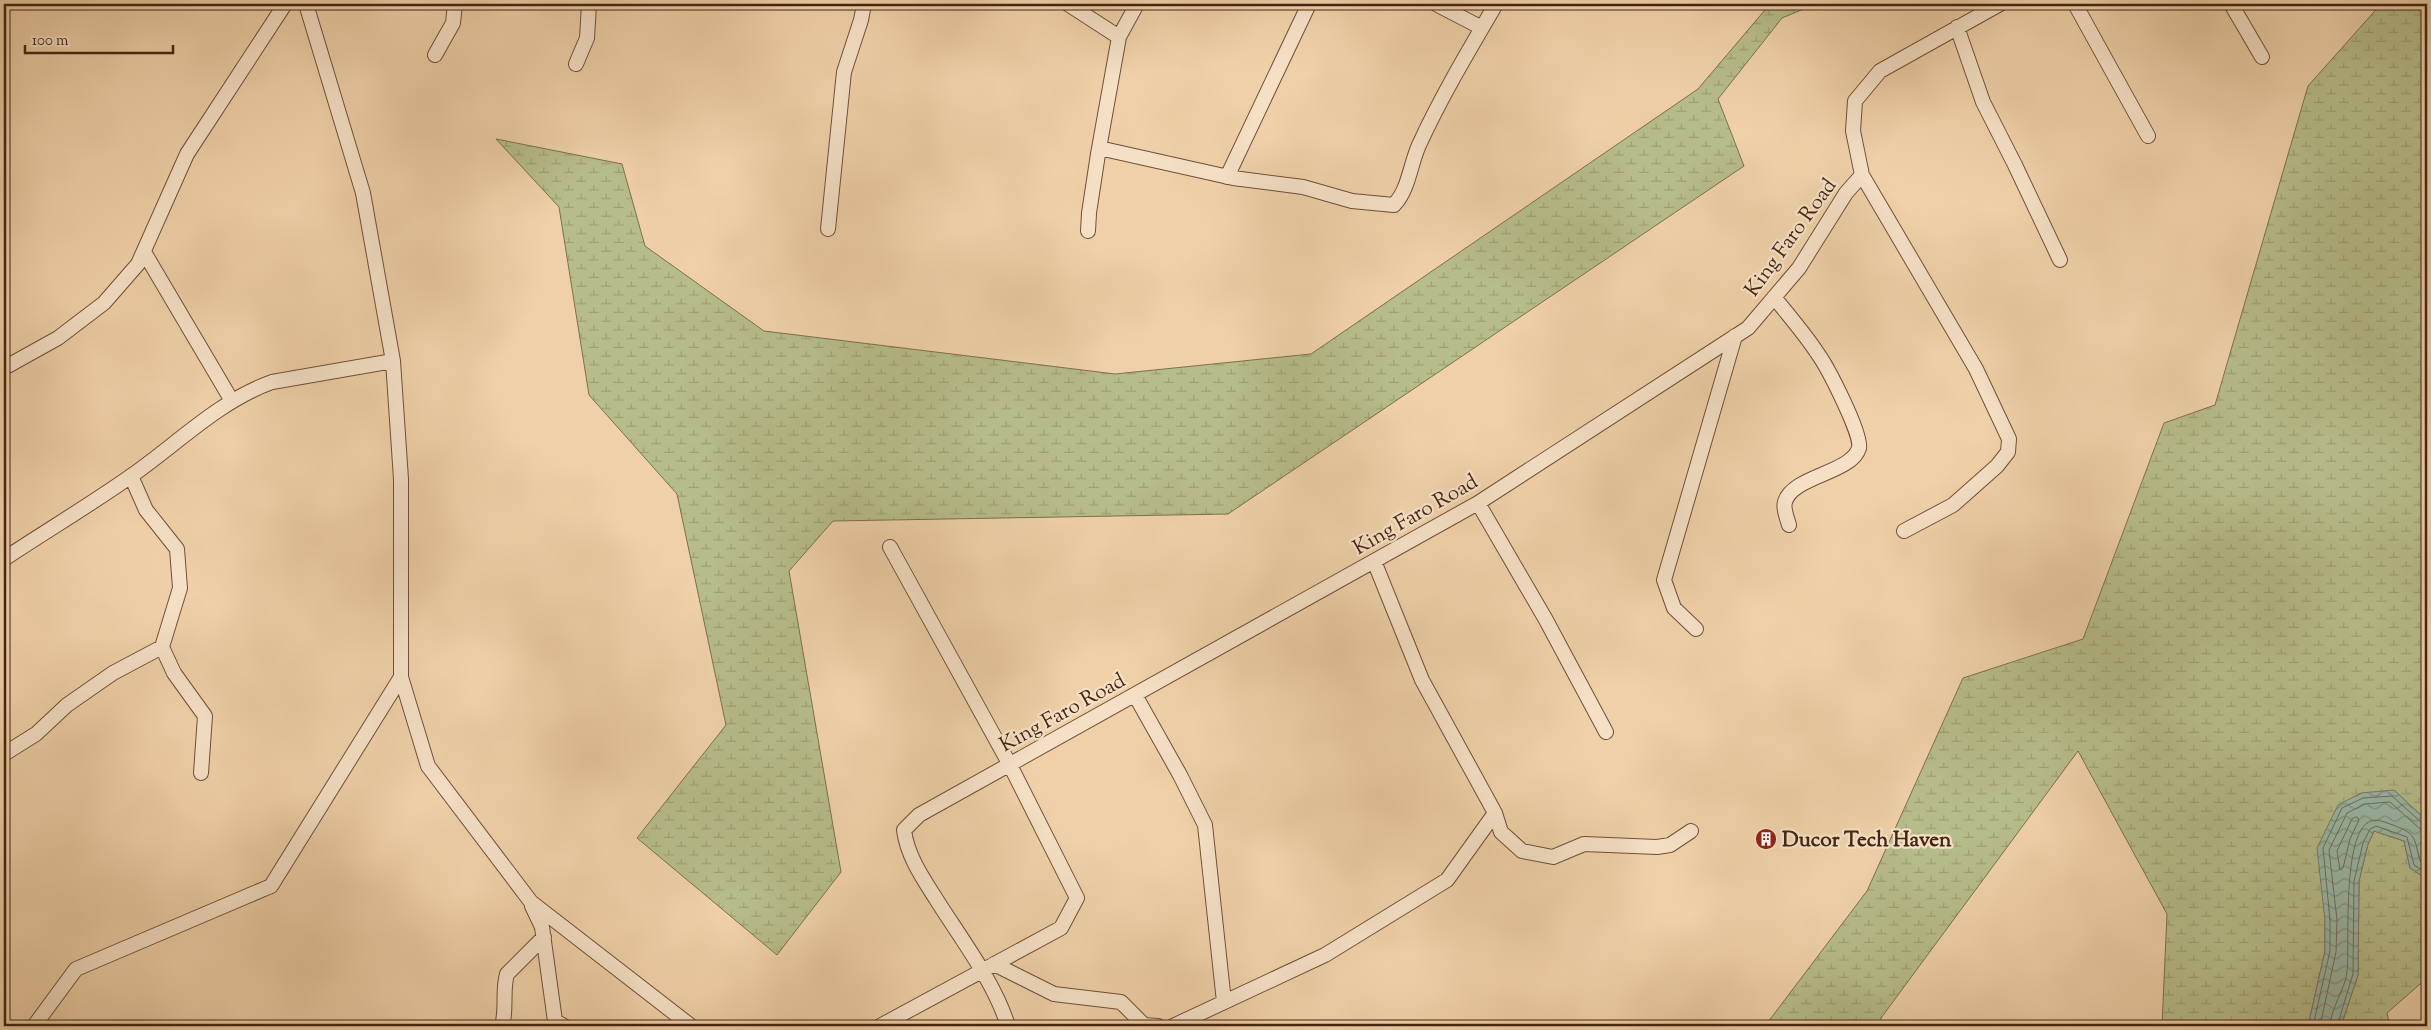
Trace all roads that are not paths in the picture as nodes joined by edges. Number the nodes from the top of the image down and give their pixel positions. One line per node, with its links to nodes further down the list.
1 (285, 4): 26 (street)
2 (306, 4): 30 (street)
3 (455, 4): 17 (street)
4 (589, 4): 19 (street)
5 (864, 4): 24 (street)
6 (1068, 4): 16 (street)
7 (1137, 4): 16 (street)
8 (1310, 4): 23 (street)
9 (1436, 4): 15 (street)
10 (1496, 4): 15 (street)
11 (2000, 4): 14 (street, King Faro Road)
12 (2075, 4): 20 (street)
13 (2231, 4): 18 (street)
14 (1958, 27): 22 (street, King Faro Road); 27 (street)
15 (1482, 28): 23 (street)
16 (1119, 37): 21 (street)
17 (436, 55)
18 (2262, 57)
19 (576, 64)
20 (2148, 136)
21 (1099, 148): 23 (street); 25 (street)
22 (1862, 175): 28 (street, King Faro Road); 36 (street)
23 (1228, 177)
24 (828, 229)
25 (1088, 231)
26 (144, 252): 31 (street); 32 (street)
27 (2060, 260)
28 (1774, 297): 29 (street, King Faro Road); 35 (street)
29 (1735, 336): 34 (street, King Faro Road); 40 (street)
30 (393, 361): 32 (street); 42 (street)
31 (4, 368)
32 (232, 401): 33 (street)
33 (131, 476): 38 (street); 41 (street)
34 (1478, 503): 39 (street, King Faro Road); 44 (street)
35 (1789, 525)
36 (1904, 530)
37 (890, 547): 46 (street)
38 (4, 559)
39 (1374, 561): 43 (street, King Faro Road); 48 (street)
40 (1696, 630)
41 (162, 647): 45 (street); 47 (street)
42 (401, 677): 50 (street); 55 (street)
43 (1135, 695): 46 (street, King Faro Road); 54 (street)
44 (1606, 732)
45 (4, 754)
46 (1010, 764): 52 (street); 53 (street, King Faro Road)
47 (200, 773)
48 (1495, 813): 49 (street); 54 (street)
49 (1691, 831)
50 (531, 902): 51 (street); 58 (street)
51 (544, 936): 56 (street); 57 (street)
52 (994, 964): 53 (street); 61 (street)
53 (981, 970): 59 (street); 60 (street, King Faro Road)
54 (1224, 1002): 62 (street)
55 (34, 1026)
56 (502, 1026)
57 (564, 1026)
58 (691, 1026)
59 (880, 1026)
60 (1008, 1026)
61 (1158, 1026)
62 (1172, 1026)

